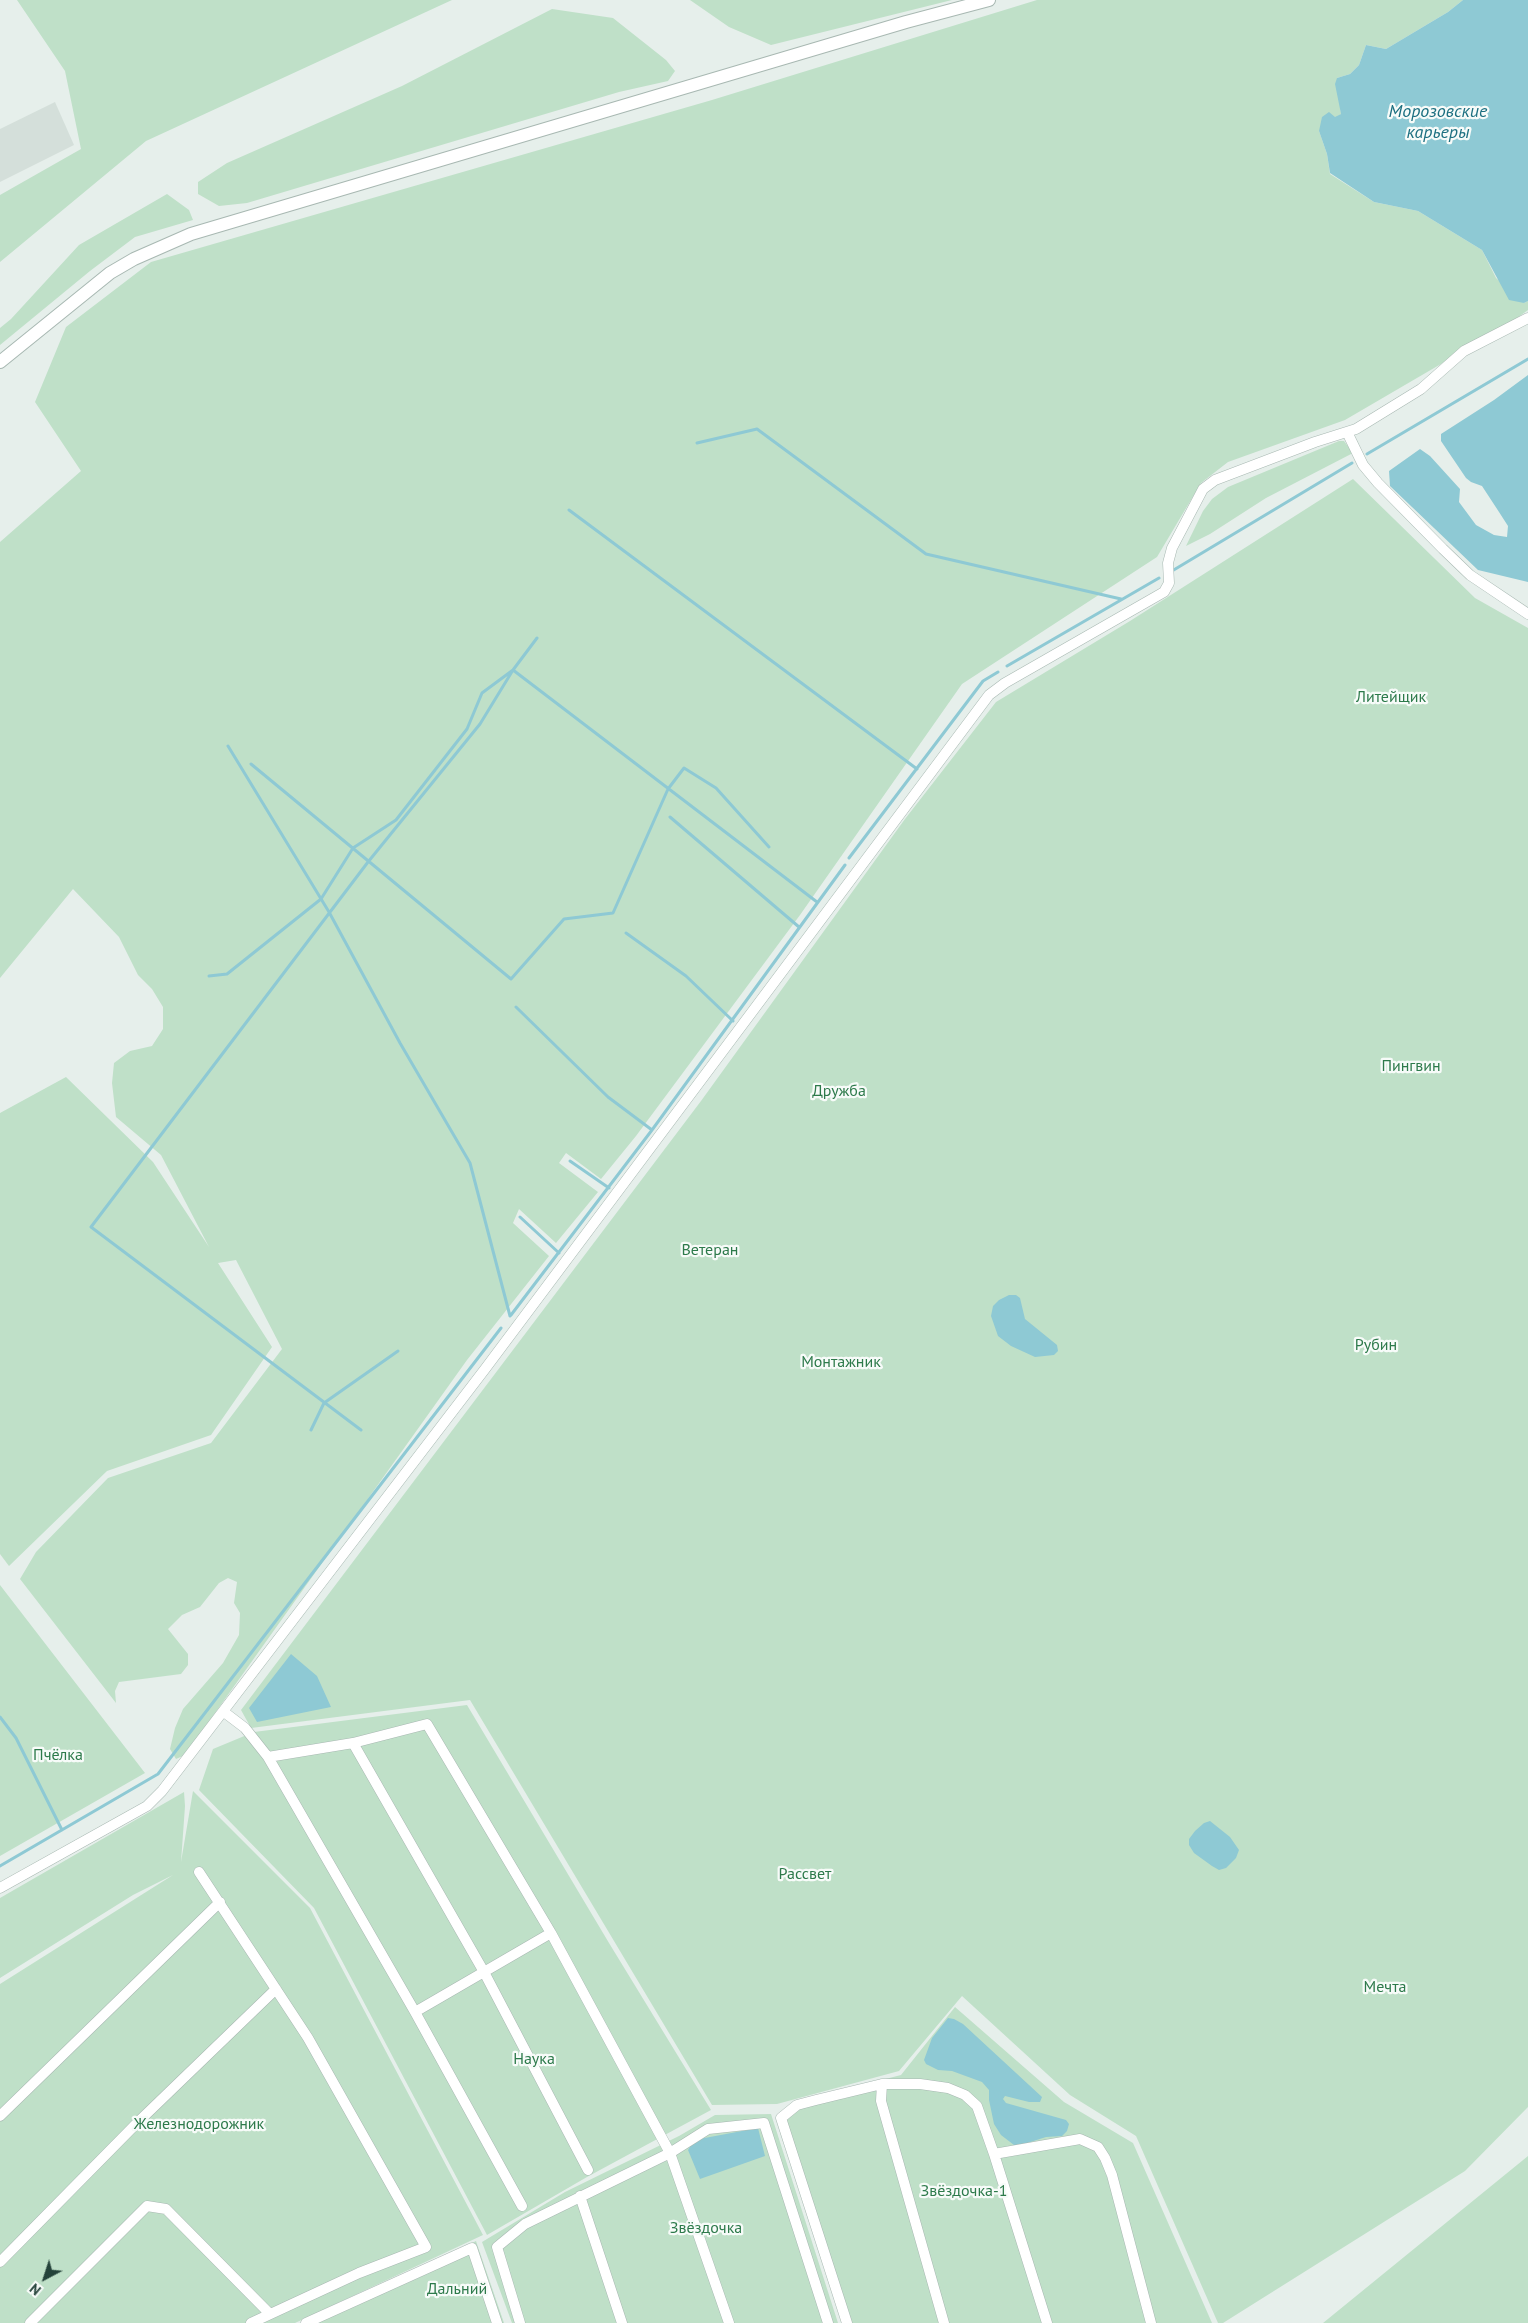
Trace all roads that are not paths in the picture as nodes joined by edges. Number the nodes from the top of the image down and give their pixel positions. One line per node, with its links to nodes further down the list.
1 (989, 0): 3 (street)
2 (1528, 318): 4 (street)
3 (0, 362)
4 (1347, 432): 5 (street); 6 (street)
5 (1528, 614)
6 (224, 1712): 8 (street); 10 (street)
7 (353, 1743): 8 (street); 12 (street); 13 (street)
8 (268, 1758): 15 (street)
9 (199, 1872): 11 (street)
10 (0, 1888)
11 (220, 1902): 14 (street); 17 (street)
12 (551, 1933): 13 (street); 18 (street)
13 (484, 1972): 15 (street); 20 (street)
14 (276, 1990): 23 (street); 24 (street)
15 (415, 2012): 22 (street)
16 (882, 2084): 19 (street); 33 (street); 34 (street)
17 (0, 2116)
18 (670, 2153): 21 (street); 31 (street); 32 (street)
19 (994, 2154): 35 (street); 36 (street)
20 (588, 2170)
21 (580, 2196): 29 (street); 30 (street)
22 (522, 2206)
23 (0, 2262)
24 (270, 2314): 25 (street); 26 (street)
25 (30, 2323)
26 (251, 2323)
27 (306, 2323): 28 (street)
28 (497, 2323)
29 (520, 2323)
30 (622, 2323)
31 (729, 2323)
32 (828, 2323)
33 (846, 2323)
34 (944, 2323)
35 (1047, 2323)
36 (1151, 2323)

